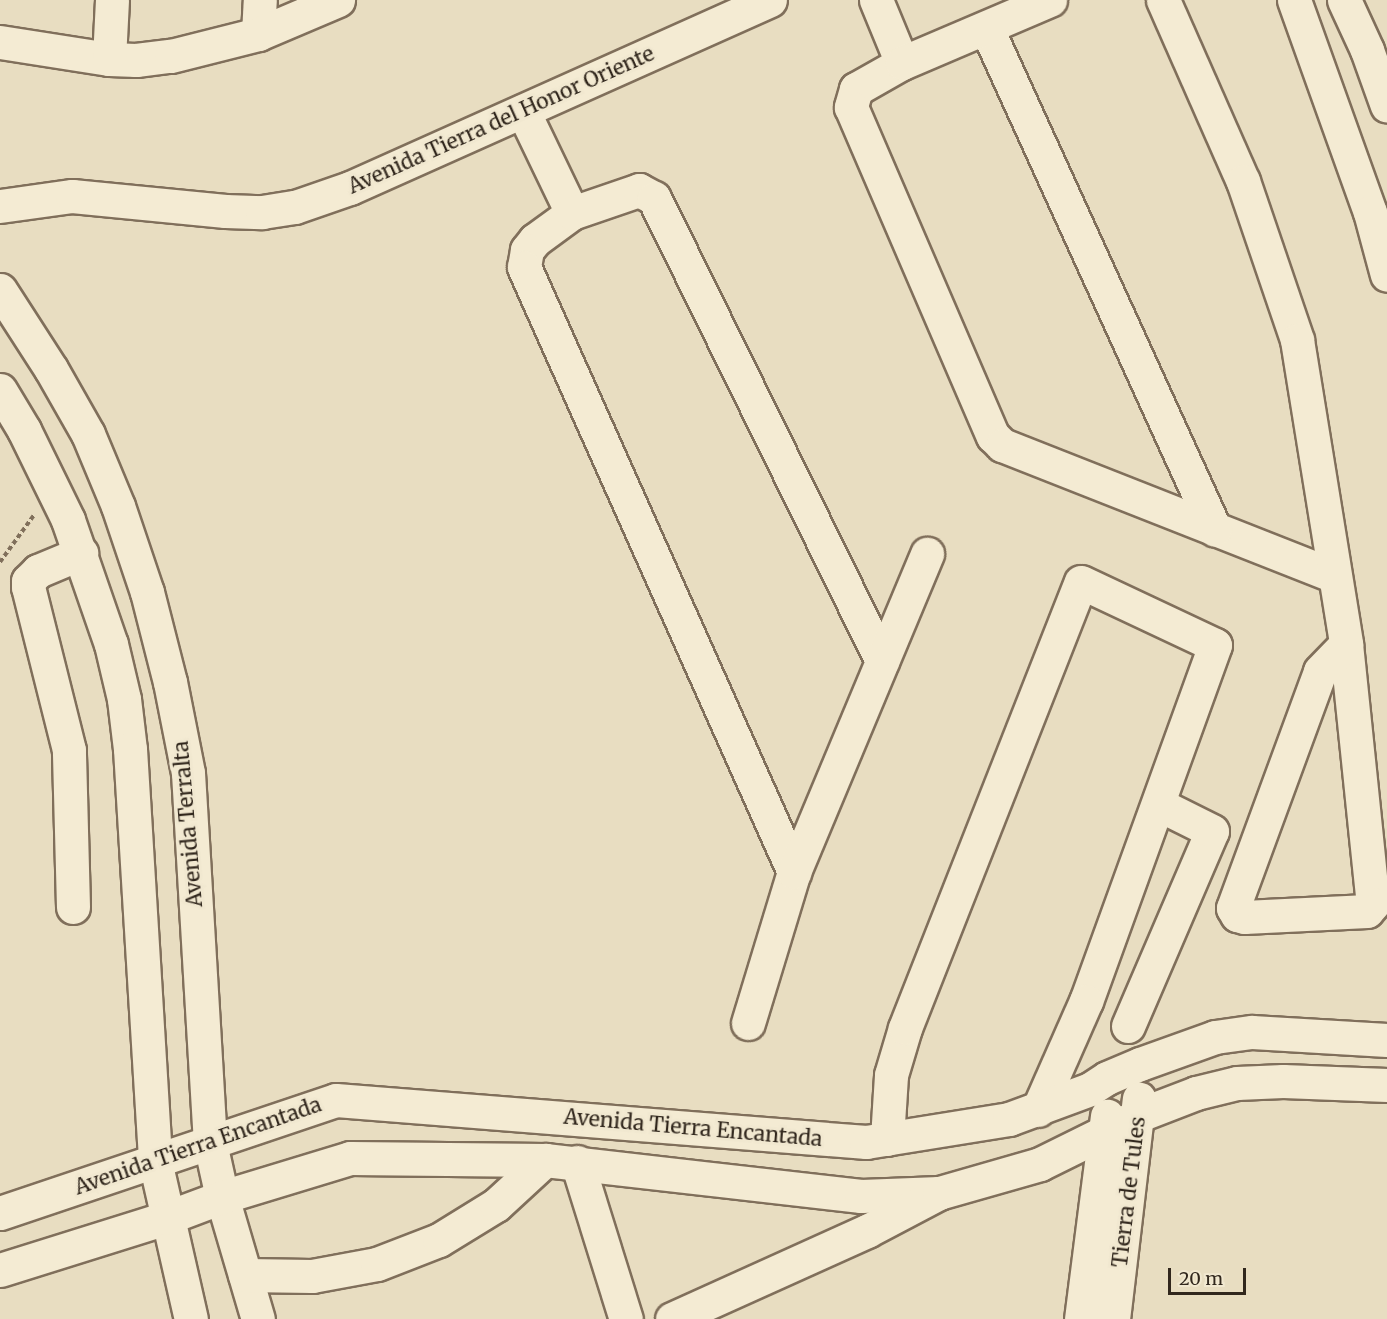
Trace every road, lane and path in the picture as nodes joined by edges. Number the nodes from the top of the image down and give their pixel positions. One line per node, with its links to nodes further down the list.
1 (112, 0): 13 (street)
2 (260, 0): 11 (street)
3 (338, 0): 11 (street)
4 (770, 0): 16 (street, Avenida Tierra del Honor Oriente)
5 (876, 0): 14 (street)
6 (1050, 0): 10 (street)
7 (1163, 0): 27 (street)
8 (1294, 0): 19 (street)
9 (1344, 0): 15 (street)
10 (987, 29): 14 (street); 23 (street)
11 (258, 34): 13 (street)
12 (0, 42): 13 (street)
13 (109, 59)
14 (902, 63): 23 (street)
15 (1387, 106)
16 (523, 111): 17 (street, Avenida Tierra del Honor Oriente); 18 (street)
17 (0, 206)
18 (572, 213): 29 (street); 31 (street)
19 (1387, 275)
20 (0, 290): 43 (street, Avenida Terralta)
21 (0, 390): 22 (street)
22 (53, 488): 24 (street); 26 (path)
23 (1215, 530): 27 (street)
24 (81, 553): 32 (street); 45 (street)
25 (927, 554): 29 (street)
26 (0, 562)
27 (1334, 576): 28 (street)
28 (1346, 644): 28 (street)
29 (882, 661): 31 (street)
30 (1158, 804): 34 (street); 39 (street); 42 (street)
31 (794, 872): 33 (street)
32 (73, 907)
33 (748, 1023)
34 (1128, 1026)
35 (1387, 1040): 36 (street, Avenida Tierra Encantada)
36 (1140, 1064): 37 (street, Avenida Tierra Encantada); 40 (street, Tierra de Tules)
37 (1107, 1078): 39 (street, Avenida Tierra Encantada); 41 (street, Tierra de Tules)
38 (1387, 1084): 40 (street)
39 (1038, 1110): 42 (street, Avenida Tierra Encantada)
40 (1139, 1115): 41 (street); 58 (street, Tierra de Tules)
41 (1107, 1130): 47 (street); 57 (street, Tierra de Tules)
42 (887, 1139): 43 (street, Avenida Tierra Encantada)
43 (210, 1143): 45 (street, Avenida Tierra Encantada); 48 (street, Avenida Terralta)
44 (545, 1160): 46 (street); 48 (street); 52 (street)
45 (155, 1161): 49 (street, Avenida Tierra Encantada); 50 (street)
46 (577, 1162): 47 (street); 55 (street)
47 (939, 1193): 56 (street)
48 (222, 1197): 50 (street); 52 (street, Avenida Terralta)
49 (0, 1213)
50 (166, 1218): 51 (street); 53 (street)
51 (0, 1270)
52 (245, 1275): 54 (street, Avenida Terralta)
53 (191, 1319)
54 (258, 1319)
55 (626, 1319)
56 (672, 1319)
57 (1081, 1319)
58 (1113, 1319)

